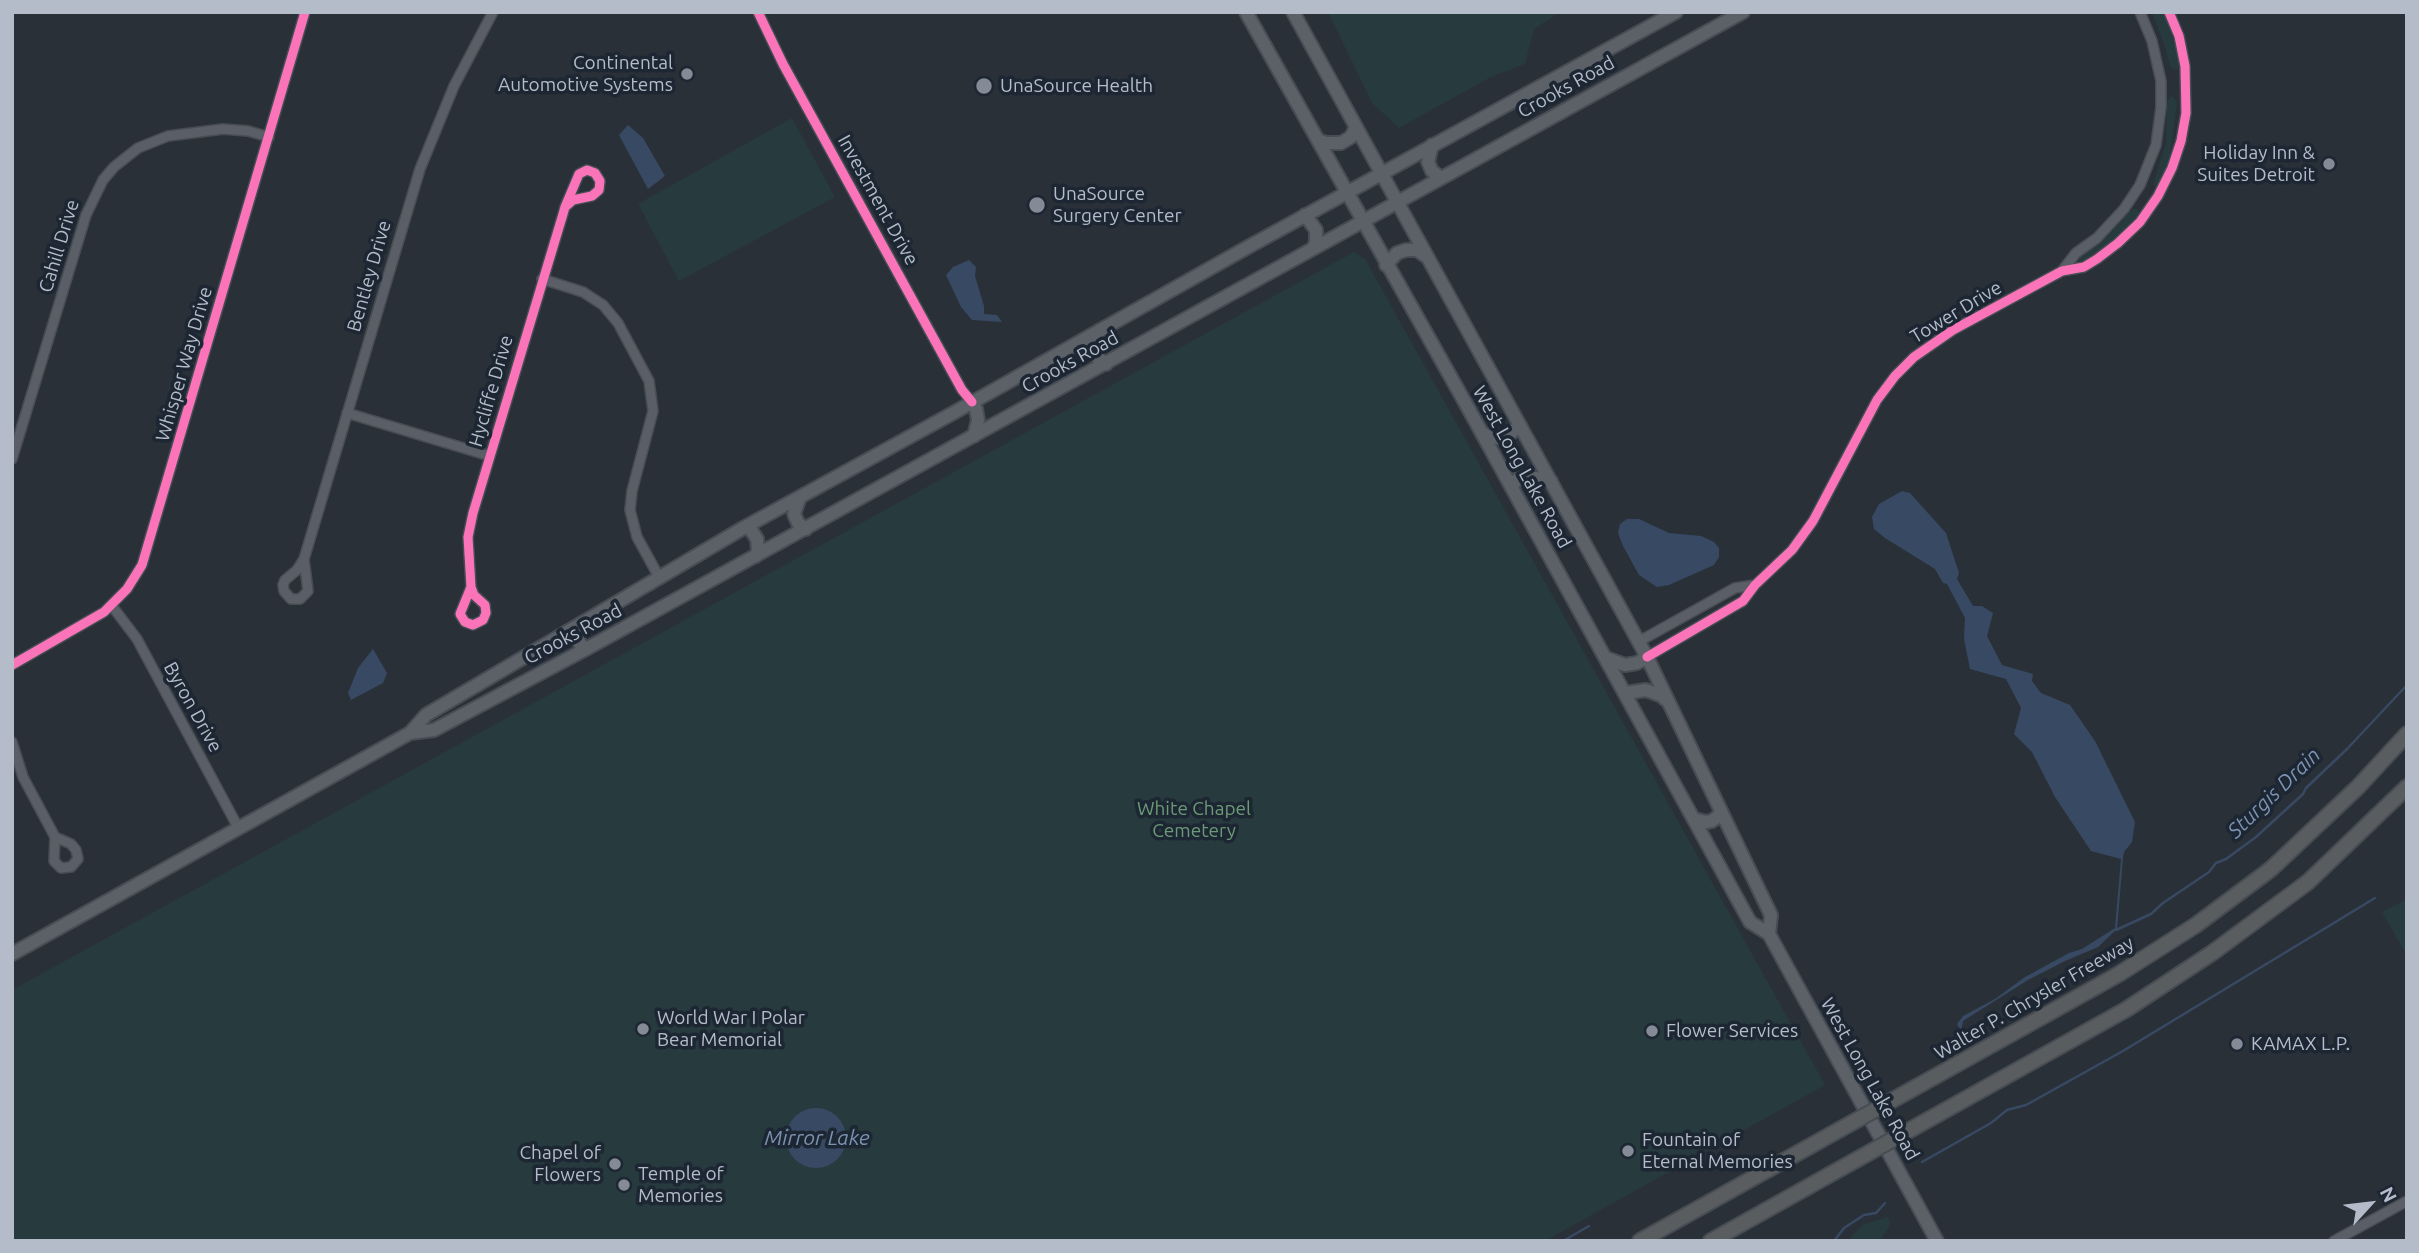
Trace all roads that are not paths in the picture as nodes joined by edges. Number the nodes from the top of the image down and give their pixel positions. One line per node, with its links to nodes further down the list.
1 (305, 12): 11 (street, Whisper Way Drive)
2 (493, 12): 29 (street, Bentley Drive)
3 (758, 12): 28 (street, Investment Drive)
4 (1246, 12): 12 (main road, West Long Lake Road)
5 (1293, 12): 10 (main road, West Long Lake Road)
6 (1676, 12): 13 (main road, Crooks Road)
7 (1743, 12): 15 (main road, Crooks Road)
8 (2140, 12): 24 (street, Tower Drive)
9 (2169, 12): 24 (street, Tower Drive)
10 (1356, 127): 12 (main road); 14 (main road, West Long Lake Road)
11 (269, 137): 34 (street, Cahill Drive); 45 (street, Whisper Way Drive)
12 (1318, 140): 16 (main road, West Long Lake Road)
13 (1432, 145): 14 (main road, Crooks Road); 15 (main road)
14 (1382, 173): 16 (main road, Crooks Road); 17 (main road, West Long Lake Road)
15 (1441, 178): 17 (main road, Crooks Road)
16 (1347, 192): 19 (main road, Crooks Road); 20 (main road, West Long Lake Road)
17 (1397, 202): 20 (main road, Crooks Road); 22 (main road, West Long Lake Road)
18 (565, 207): 18 (street, Hycliffe Drive); 25 (street, Hycliffe Drive)
19 (1305, 215): 21 (main road); 26 (main road, Crooks Road)
20 (1362, 221): 21 (main road, Crooks Road); 23 (main road, West Long Lake Road)
21 (1313, 248): 27 (main road, Crooks Road)
22 (1428, 257): 23 (main road); 30 (main road, West Long Lake Road)
23 (1386, 264): 31 (main road, West Long Lake Road)
24 (2062, 271): 43 (street, Tower Drive)
25 (542, 279): 33 (street, Hycliffe Drive); 42 (street)
26 (1100, 330): 27 (main road); 28 (main road, Crooks Road)
27 (1106, 364): 32 (main road, Crooks Road)
28 (972, 402): 32 (main road); 37 (main road, Crooks Road)
29 (347, 413): 33 (street); 41 (street, Bentley Drive)
30 (1520, 425): 31 (main road); 35 (main road, West Long Lake Road)
31 (1482, 433): 36 (main road, West Long Lake Road)
32 (974, 436): 39 (main road, Crooks Road)
33 (491, 456): 44 (street, Hycliffe Drive)
34 (12, 459)
35 (1551, 481): 36 (main road); 47 (main road, West Long Lake Road)
36 (1511, 486): 50 (main road, West Long Lake Road)
37 (800, 496): 38 (main road, Crooks Road); 39 (main road)
38 (745, 527): 40 (main road); 42 (main road, Crooks Road)
39 (806, 529): 40 (main road, Crooks Road)
40 (756, 556): 48 (main road, Crooks Road)
41 (304, 559)
42 (659, 576): 46 (main road, Crooks Road)
43 (1755, 585): 47 (street, Tower Drive); 49 (street, Tower Drive)
44 (471, 586)
45 (112, 606): 51 (street, Whisper Way Drive); 60 (street, Byron Drive)
46 (582, 623): 48 (main road); 54 (main road, Crooks Road)
47 (1638, 642): 49 (main road, West Long Lake Road)
48 (586, 649): 54 (main road, Crooks Road)
49 (1647, 657): 50 (main road); 53 (main road, West Long Lake Road)
50 (1605, 658): 52 (main road, West Long Lake Road)
51 (12, 665)
52 (1625, 693): 53 (main road); 59 (main road, West Long Lake Road)
53 (1669, 703): 58 (main road, West Long Lake Road)
54 (410, 733): 60 (main road, Crooks Road)
55 (2407, 734): 66 (highway, Walter P. Chrysler Freeway, bridge)
56 (12, 742): 61 (street)
57 (2407, 787): 67 (highway, bridge)
58 (1722, 813): 59 (main road); 62 (main road, West Long Lake Road)
59 (1694, 819): 62 (main road, West Long Lake Road)
60 (239, 829): 63 (main road, Crooks Road)
61 (55, 837)
62 (1769, 934): 68 (main road, West Long Lake Road)
63 (12, 954)
64 (2407, 1201): 65 (street)
65 (2352, 1231): 69 (street); 70 (street)
66 (1640, 1241)
67 (1711, 1241)
68 (1937, 1241)
69 (2334, 1241)
70 (2358, 1241)

